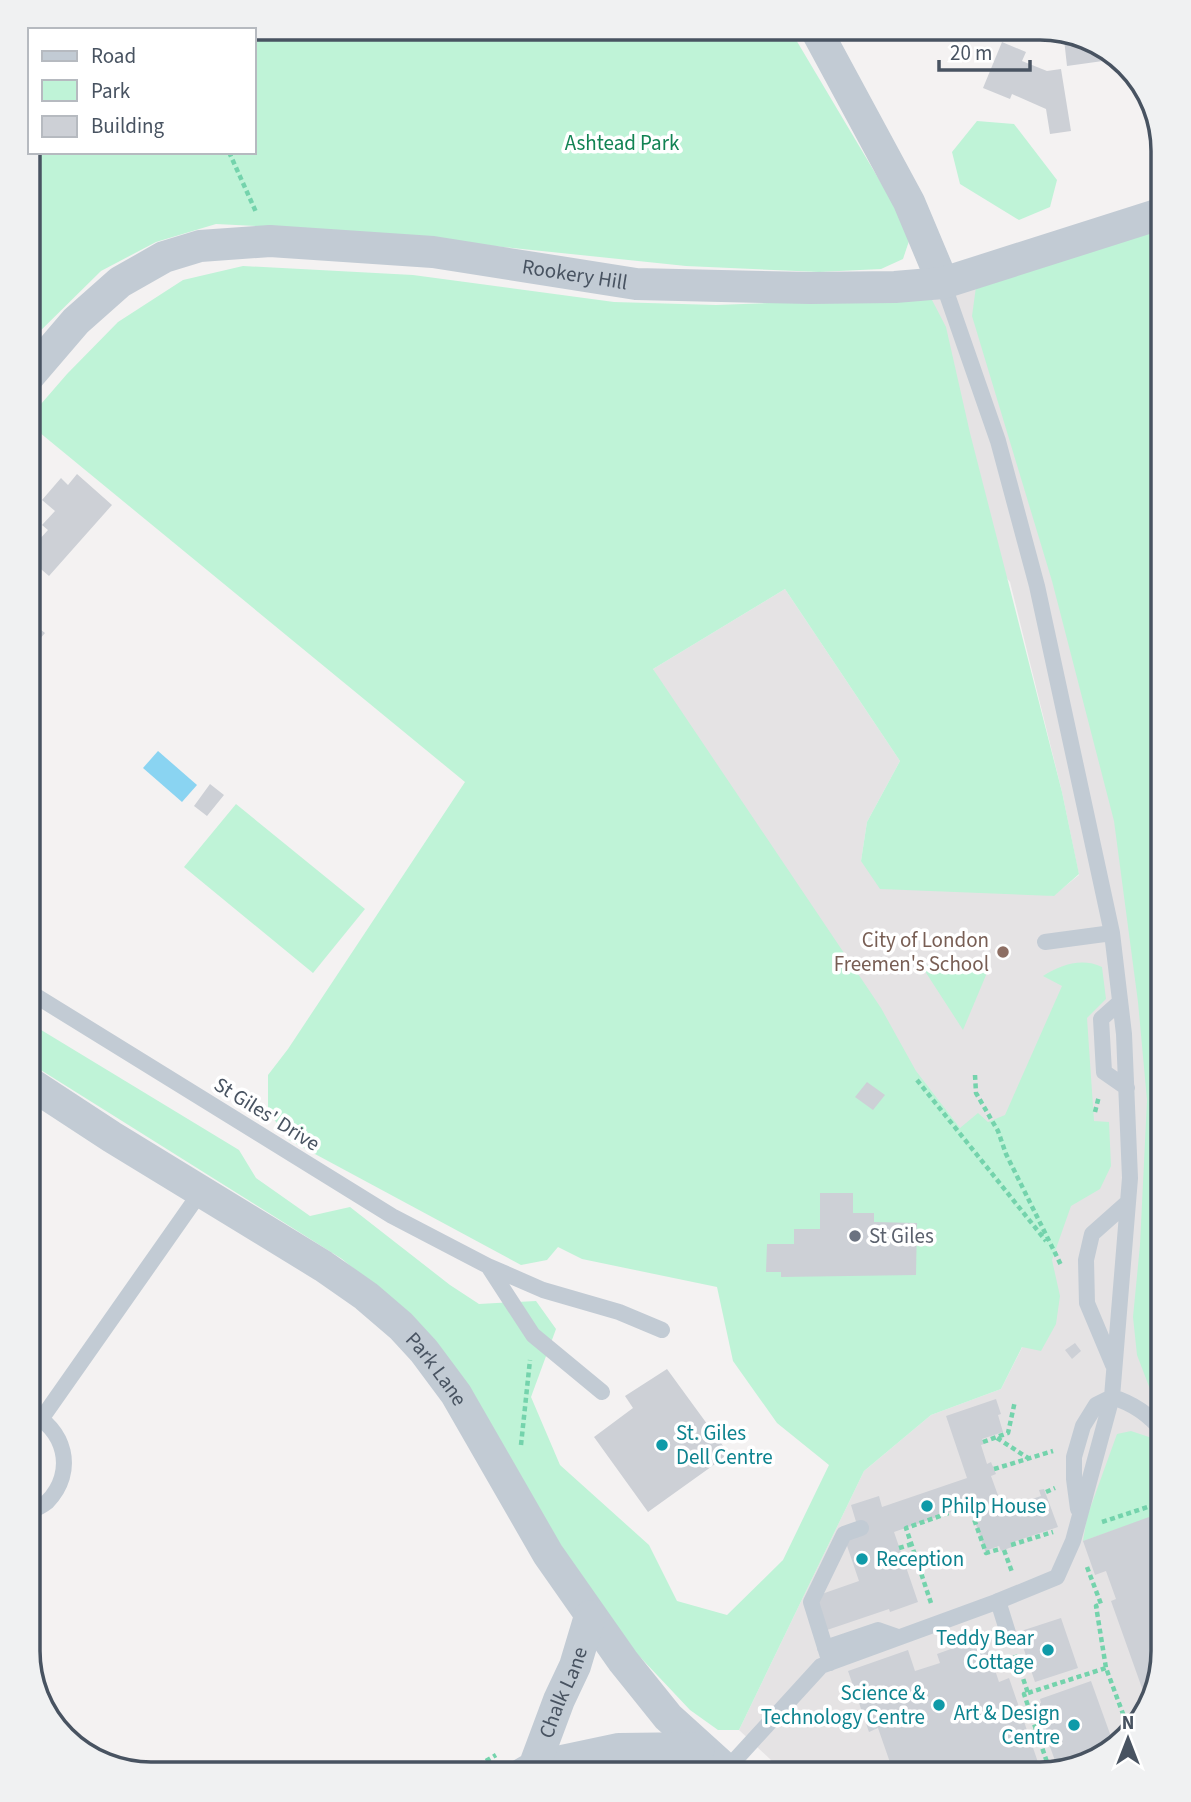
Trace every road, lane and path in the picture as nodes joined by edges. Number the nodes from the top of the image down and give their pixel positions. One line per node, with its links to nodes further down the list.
1 (821, 40): 5 (street)
2 (230, 154): 4 (path)
3 (1151, 217): 5 (street, Rookery Hill)
4 (270, 241): 5 (street, Rookery Hill); 6 (street, Rookery Hill)
5 (943, 283): 7 (lane)
6 (40, 363)
7 (1112, 933): 8 (lane); 10 (lane)
8 (1045, 942)
9 (40, 998): 18 (lane, St Giles' Drive)
10 (1120, 1002): 13 (lane); 13 (lane)
11 (975, 1075): 17 (path)
12 (917, 1080): 17 (path)
13 (1127, 1088): 16 (lane)
14 (40, 1090): 15 (street, Park Lane)
15 (202, 1190): 26 (lane); 47 (street, Park Lane)
16 (1128, 1202): 22 (lane); 22 (lane)
17 (1054, 1249): 19 (path)
18 (488, 1266): 20 (lane, St Giles' Drive); 21 (lane, St Giles' Drive)
19 (1065, 1272)
20 (662, 1330)
21 (533, 1335): 23 (lane, St Giles' Drive); 31 (path)
22 (1114, 1367): 24 (lane)
23 (602, 1392)
24 (1112, 1397): 27 (lane); 37 (lane)
25 (1014, 1401): 29 (path)
26 (40, 1408)
27 (1151, 1419)
28 (40, 1420): 36 (lane)
29 (996, 1438): 30 (path); 33 (path)
30 (983, 1442)
31 (520, 1448)
32 (1059, 1449): 33 (path)
33 (1028, 1458): 34 (path)
34 (994, 1469)
35 (1151, 1505): 37 (path)
36 (40, 1506)
37 (1085, 1521): 46 (lane)
38 (861, 1528): 49 (lane)
39 (1064, 1528): 41 (path)
40 (912, 1544): 42 (path); 43 (path); 45 (path)
41 (1011, 1545)
42 (900, 1548)
43 (1007, 1558)
44 (1085, 1560): 50 (path)
45 (930, 1597)
46 (998, 1601): 48 (lane); 49 (lane)
47 (590, 1616): 53 (street, Park Lane); 54 (street, Chalk Lane)
48 (1008, 1633): 51 (path)
49 (826, 1659): 57 (lane)
50 (1107, 1668): 51 (path); 52 (path)
51 (1028, 1693): 58 (path)
52 (1120, 1704)
53 (699, 1748): 55 (street, Chalk Lane); 56 (street, Park Lane)
54 (532, 1762)
55 (562, 1762)
56 (716, 1762)
57 (737, 1762)
58 (1047, 1762)

